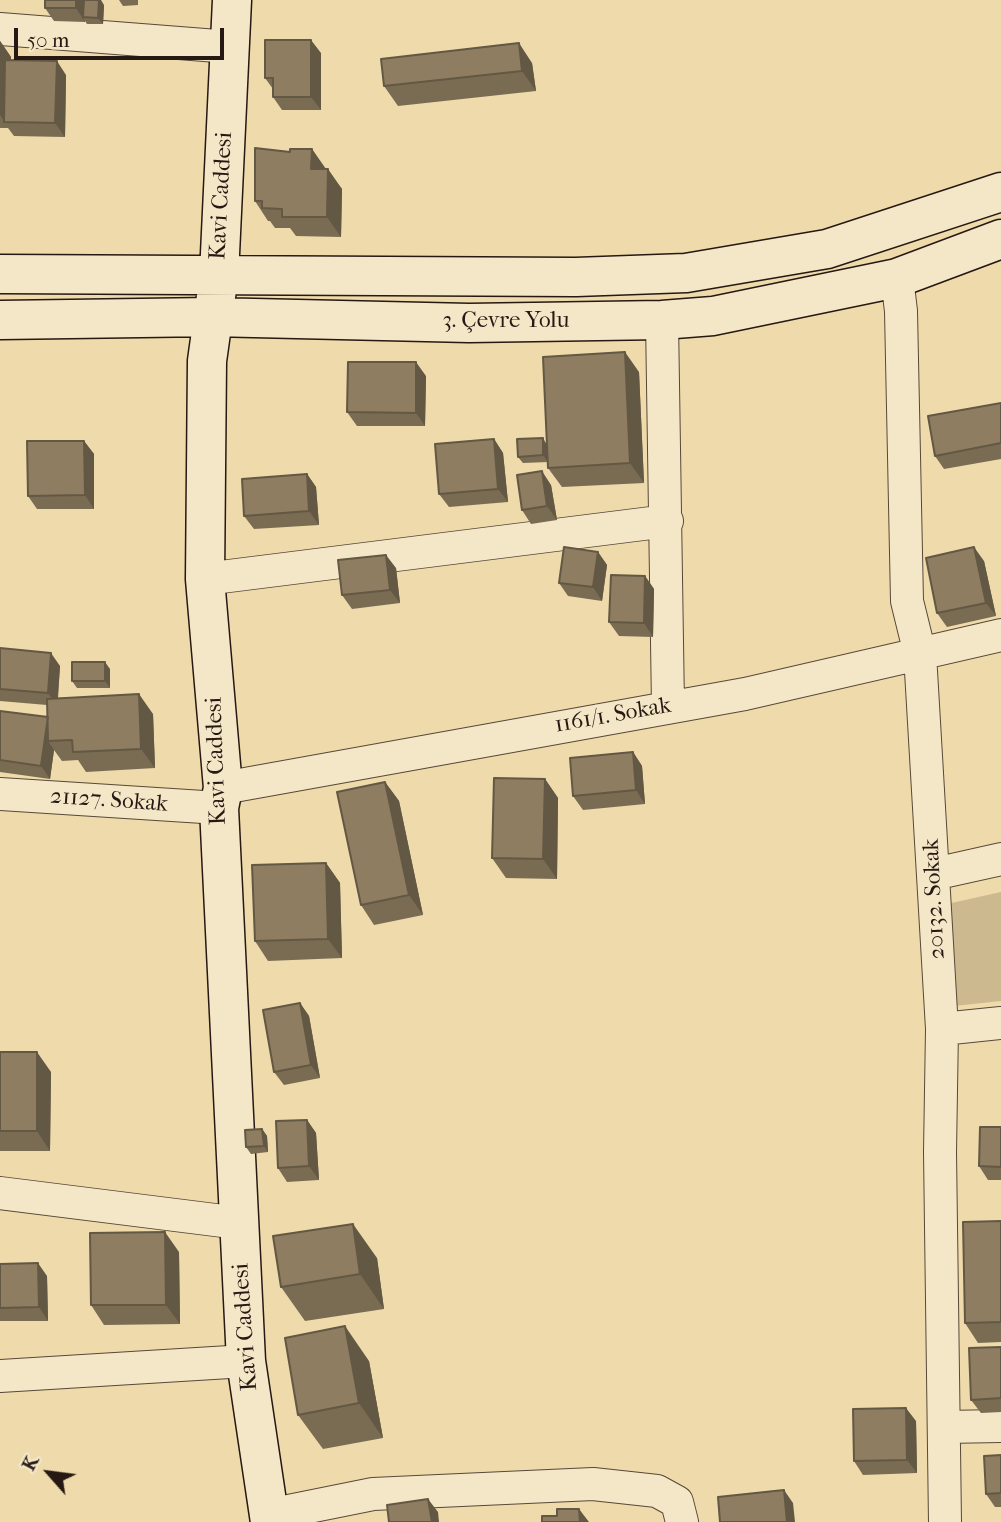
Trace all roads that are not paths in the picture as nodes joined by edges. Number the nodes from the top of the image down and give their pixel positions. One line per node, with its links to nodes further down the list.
1 (232, 0): 3 (main road, Kavi Caddesi)
2 (0, 29): 3 (street)
3 (230, 47): 7 (main road, Kavi Caddesi)
4 (1001, 192): 7 (main road, 3. Çevre Yolu)
5 (1001, 239): 8 (main road, 3. Çevre Yolu)
6 (0, 274): 7 (main road, 3. Çevre Yolu)
7 (219, 275): 9 (main road, Kavi Caddesi)
8 (897, 278): 11 (main road, 3. Çevre Yolu); 15 (street, 20132. Sokak)
9 (211, 317): 10 (main road, 3. Çevre Yolu); 11 (main road, 3. Çevre Yolu); 13 (main road, Kavi Caddesi)
10 (0, 320)
11 (662, 320): 12 (street)
12 (667, 521): 13 (street); 16 (street)
13 (205, 579): 18 (main road, Kavi Caddesi)
14 (1001, 635): 15 (street, 1161/1. Sokak)
15 (920, 654): 16 (street, 1161/1. Sokak); 20 (street, 20132. Sokak)
16 (668, 706): 18 (street, 1161/1. Sokak)
17 (0, 794): 18 (street, 21127. Sokak)
18 (221, 798): 24 (main road, Kavi Caddesi)
19 (1001, 859): 20 (street)
20 (934, 874): 22 (street, 20132. Sokak)
21 (1001, 1023): 22 (street)
22 (942, 1029): 28 (street, 20132. Sokak)
23 (0, 1193): 24 (street)
24 (239, 1223): 25 (main road, Kavi Caddesi)
25 (246, 1361): 26 (street); 29 (main road, Kavi Caddesi)
26 (0, 1376)
27 (1001, 1426): 28 (street)
28 (944, 1427): 31 (street, 20132. Sokak)
29 (270, 1519): 30 (street)
30 (682, 1522)
31 (945, 1522)

